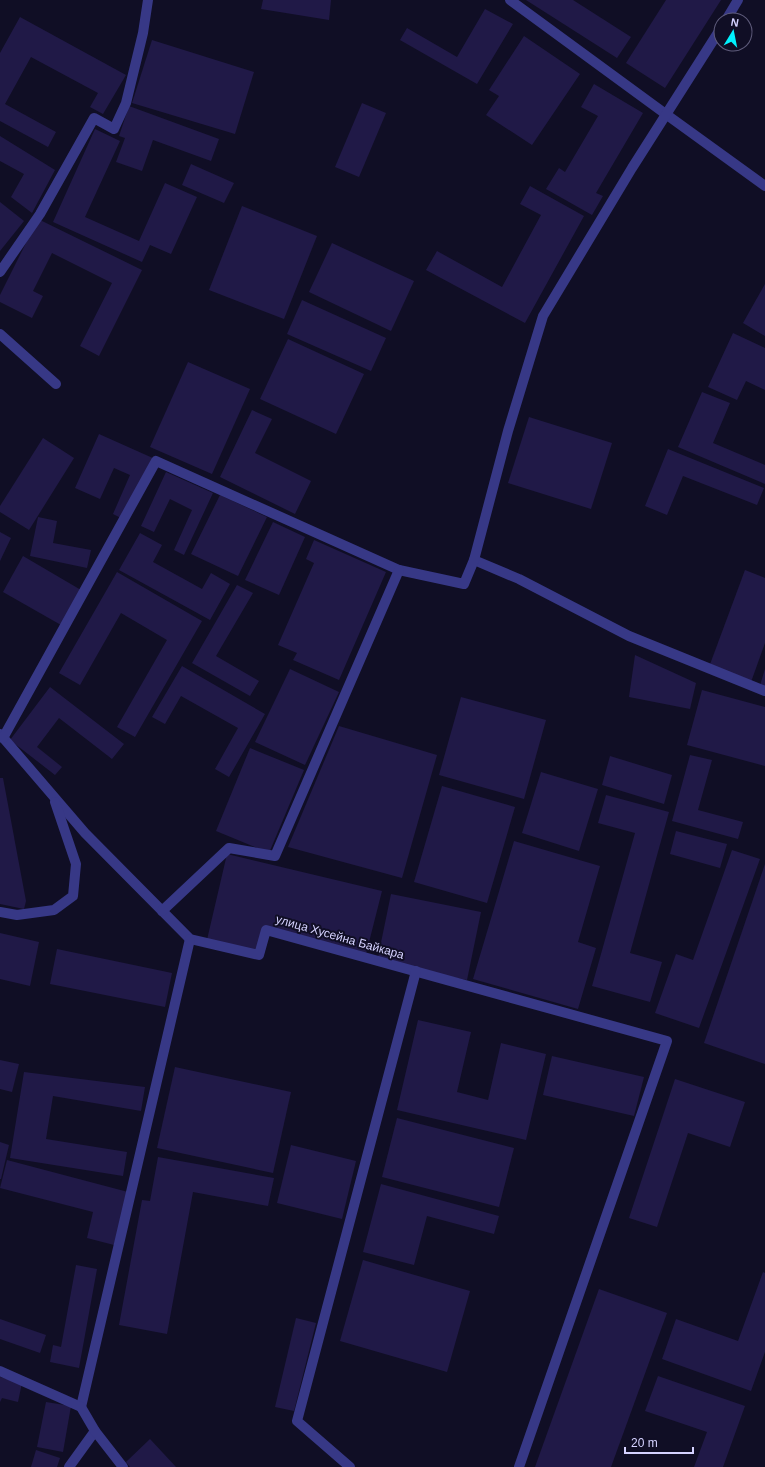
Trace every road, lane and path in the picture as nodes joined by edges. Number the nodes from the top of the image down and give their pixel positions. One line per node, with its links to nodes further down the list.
1 (148, 0): 8 (street)
2 (510, 0): 6 (street)
3 (738, 0): 4 (street)
4 (731, 12)
5 (713, 41): 6 (street)
6 (667, 116): 7 (street); 11 (street)
7 (765, 186)
8 (0, 272)
9 (0, 334): 10 (street)
10 (56, 384)
11 (474, 560): 12 (street); 13 (street)
12 (399, 570): 14 (street); 16 (street)
13 (765, 691)
14 (2, 736): 15 (street)
15 (54, 796): 16 (street); 17 (street)
16 (162, 911): 18 (street)
17 (0, 912)
18 (190, 939): 19 (street, улица Хусейна Байкара); 21 (street)
19 (416, 971): 25 (street); 26 (street, улица Хусейна Байкара)
20 (0, 1372): 21 (street)
21 (81, 1407): 22 (street)
22 (95, 1431): 23 (street); 24 (street)
23 (69, 1467)
24 (123, 1467)
25 (350, 1467)
26 (519, 1467)

